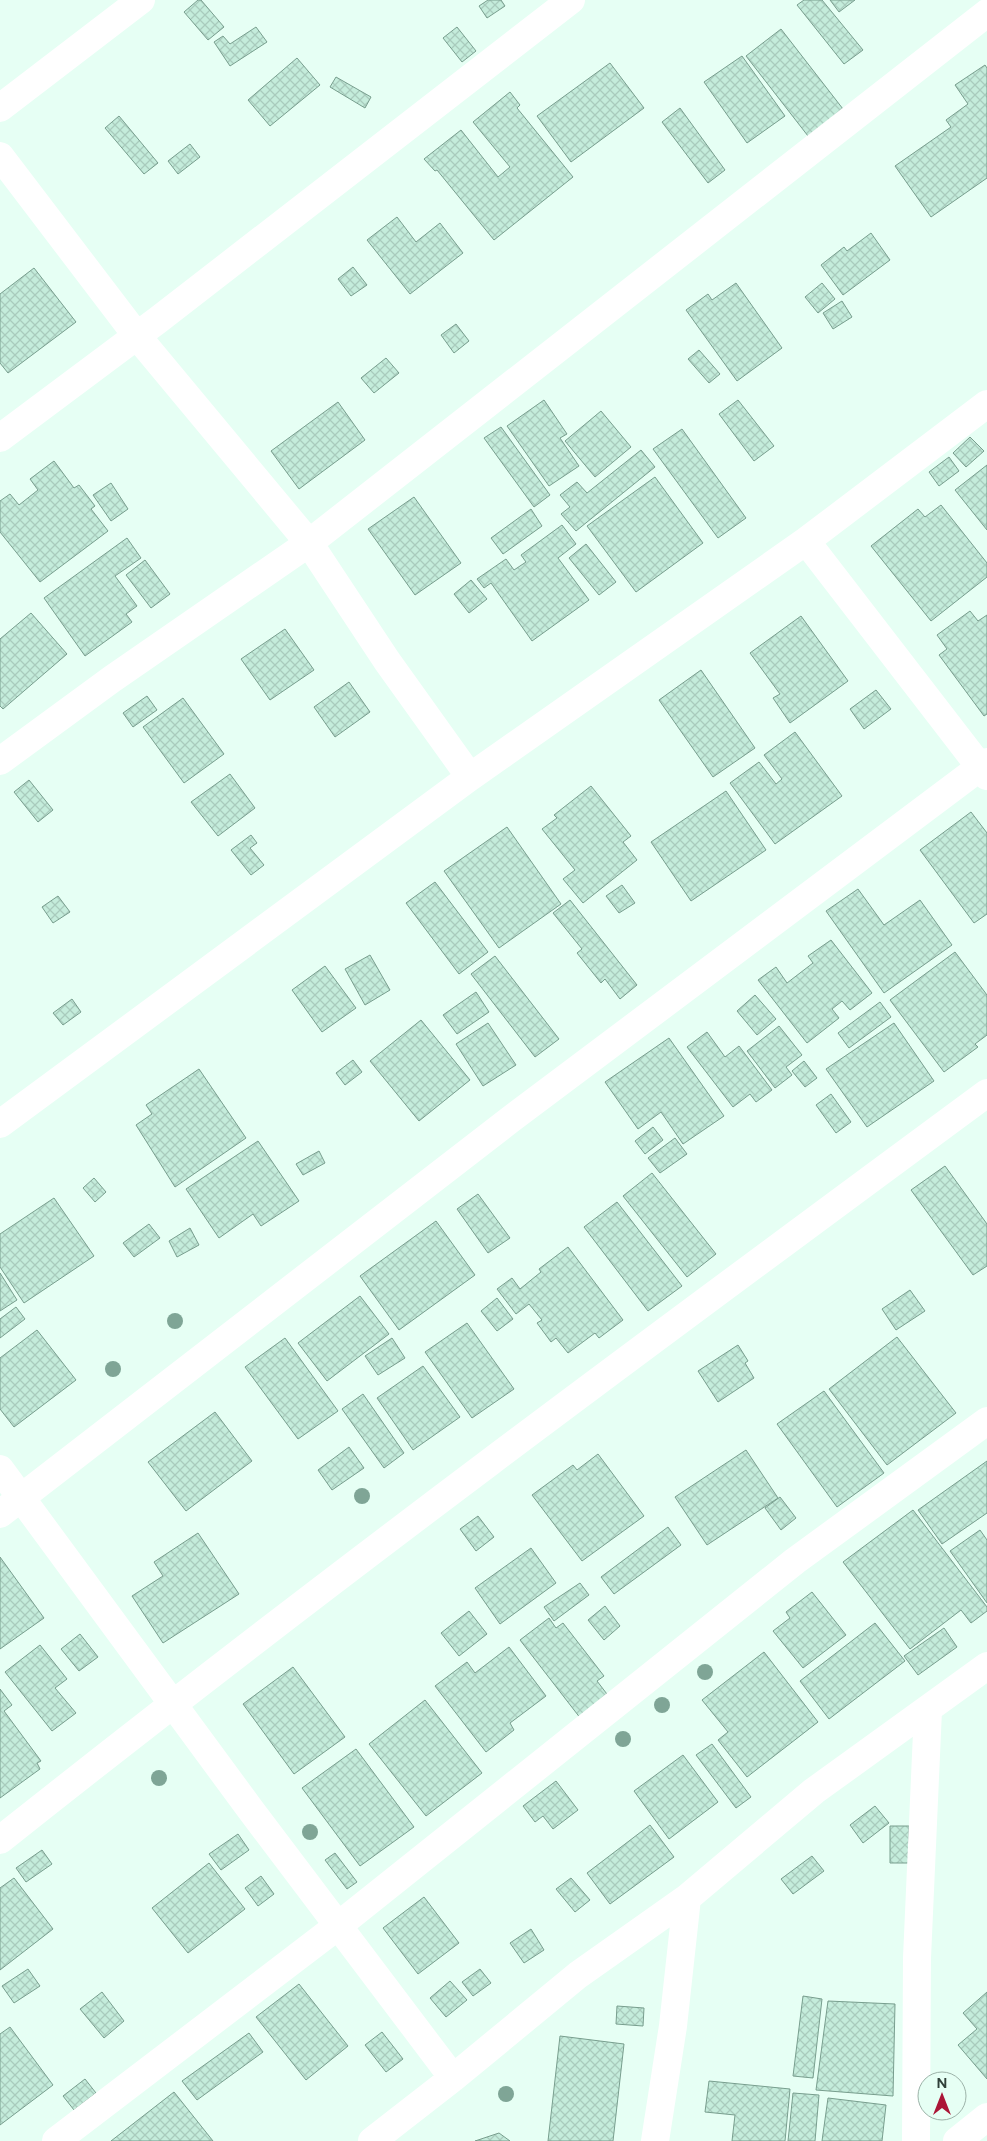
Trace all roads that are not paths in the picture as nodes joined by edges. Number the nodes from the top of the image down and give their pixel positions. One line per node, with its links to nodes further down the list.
1 (141, 0): 4 (street)
2 (571, 0): 6 (street)
3 (987, 13): 10 (street)
4 (0, 108)
5 (0, 156): 6 (street)
6 (137, 336): 8 (street); 10 (street)
7 (987, 404): 9 (street)
8 (0, 438)
9 (806, 541): 12 (street); 13 (street)
10 (309, 543): 11 (street); 13 (street)
11 (0, 761)
12 (985, 769): 18 (street)
13 (470, 777): 15 (street)
14 (987, 1093): 20 (street)
15 (0, 1124)
16 (987, 1421): 24 (street)
17 (0, 1469): 18 (street)
18 (10, 1506): 20 (street)
19 (987, 1666): 21 (street)
20 (173, 1702): 22 (street); 24 (street)
21 (928, 1710): 23 (street); 30 (street)
22 (0, 1840)
23 (687, 1898): 25 (street); 29 (street)
24 (339, 1925): 25 (street); 28 (street)
25 (453, 2078): 27 (street)
26 (987, 2117): 31 (street)
27 (373, 2140)
28 (56, 2141)
29 (655, 2141)
30 (916, 2141)
31 (957, 2141)

